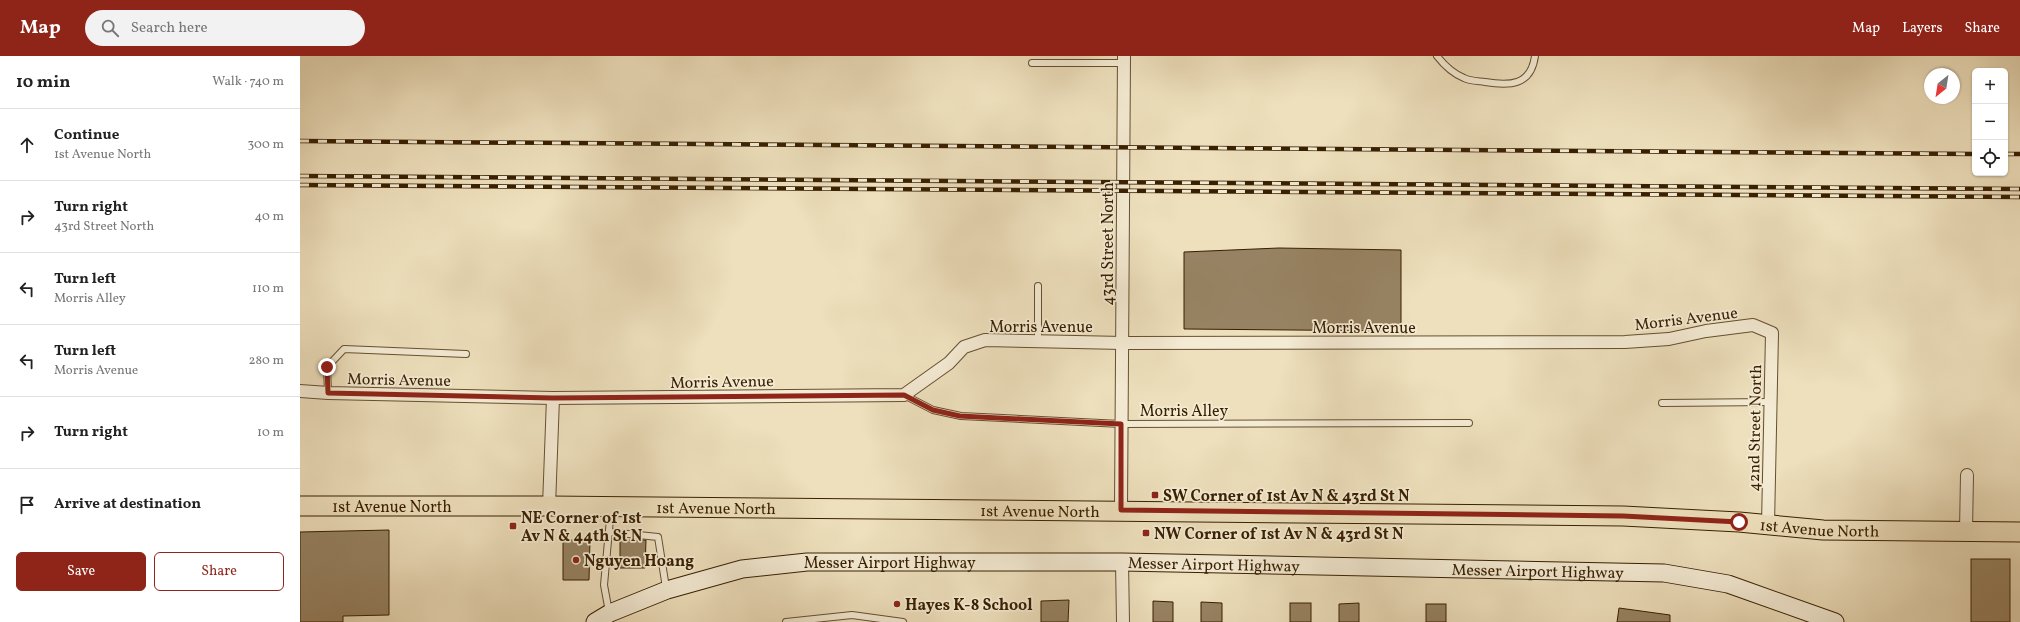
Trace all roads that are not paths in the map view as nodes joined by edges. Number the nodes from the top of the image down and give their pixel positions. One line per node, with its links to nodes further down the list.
1 (1437, 56): 2 (lane)
2 (1535, 56)
3 (1124, 60): 4 (lane); 8 (street, 43rd Street North)
4 (1032, 63)
5 (1038, 286): 7 (lane)
6 (1772, 333): 8 (street, Morris Avenue); 14 (street, 42nd Street North)
7 (1038, 341): 8 (street, Morris Avenue); 12 (street, Morris Avenue)
8 (1123, 343): 17 (street, 43rd Street North)
9 (466, 354): 11 (lane)
10 (300, 392): 11 (street, Morris Avenue)
11 (328, 393): 13 (street, Morris Avenue)
12 (904, 395): 13 (street, Morris Avenue); 17 (lane, Morris Alley)
13 (553, 398): 20 (street)
14 (1771, 402): 15 (lane); 23 (street, 42nd Street North)
15 (1662, 403)
16 (1469, 423): 17 (lane, Morris Alley)
17 (1121, 424): 22 (street, 43rd Street North)
18 (1967, 475): 24 (street)
19 (300, 506): 20 (main road, 1st Avenue North)
20 (549, 506): 21 (main road, 1st Avenue North)
21 (612, 506): 22 (main road, 1st Avenue North); 25 (lane)
22 (1121, 510): 23 (main road, 1st Avenue North)
23 (1768, 525): 24 (main road, 1st Avenue North)
24 (1966, 531): 26 (main road, 1st Avenue North)
25 (609, 532): 28 (lane); 29 (lane)
26 (2020, 532)
27 (1122, 562): 28 (main road, Messer Airport Highway); 33 (street); 34 (main road, Messer Airport Highway)
28 (667, 590): 29 (main road, Messer Airport Highway)
29 (610, 613): 30 (main road, Messer Airport Highway)
30 (594, 622)
31 (786, 622): 32 (lane)
32 (903, 622)
33 (1123, 622)
34 (1835, 622)

